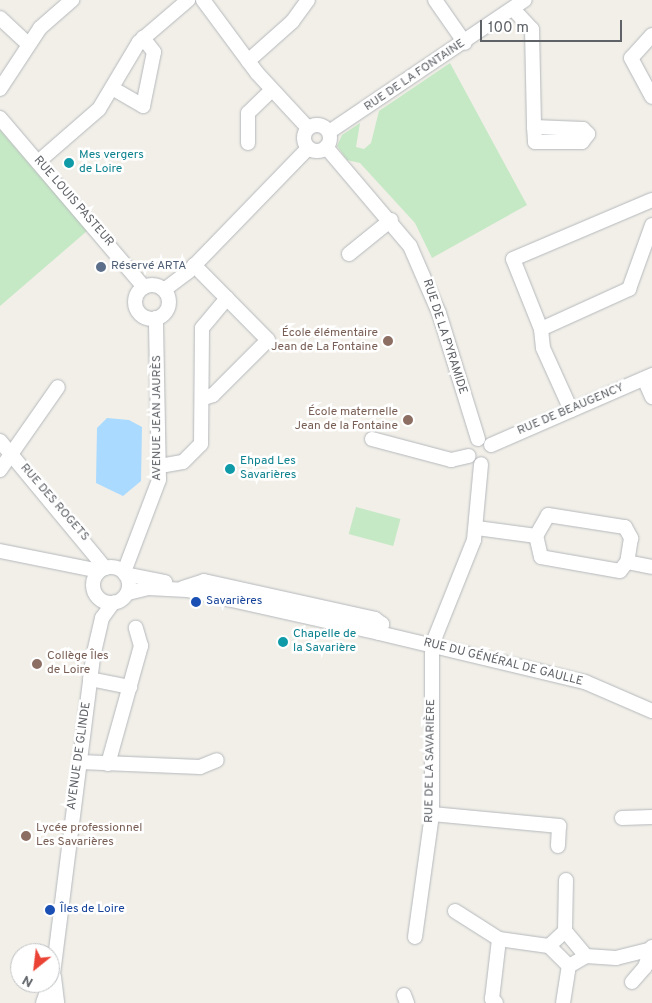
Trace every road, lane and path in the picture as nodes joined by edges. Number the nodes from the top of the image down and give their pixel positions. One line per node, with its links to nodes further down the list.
1 (72, 0): 12 (street)
2 (188, 0): 10 (street)
3 (203, 0): 13 (street)
4 (308, 0): 13 (street)
5 (435, 0): 11 (street)
6 (525, 0): 7 (street, RUE DE LA FONTAINE)
7 (514, 10): 11 (street, RUE DE LA FONTAINE); 19 (street)
8 (0, 18): 12 (street)
9 (652, 34): 17 (street)
10 (143, 38): 14 (street); 14 (street)
11 (465, 43): 21 (street, RUE DE LA FONTAINE)
12 (28, 44): 15 (street)
13 (248, 61): 16 (street)
14 (112, 88): 25 (street)
15 (0, 89)
16 (272, 90): 20 (street); 22 (street)
17 (652, 97)
18 (0, 118): 25 (street, RUE LOUIS PASTEUR)
19 (534, 127)
20 (308, 128): 21 (street); 23 (street)
21 (329, 132): 24 (street)
22 (248, 143)
23 (308, 148): 24 (street); 30 (street)
24 (326, 148): 27 (street, RUE DE LA PYRAMIDE)
25 (38, 162): 31 (street, RUE LOUIS PASTEUR)
26 (652, 200): 35 (street)
27 (391, 220): 29 (street); 43 (street, RUE DE LA PYRAMIDE)
28 (652, 224): 35 (street)
29 (348, 254)
30 (194, 265): 32 (street); 33 (street)
31 (144, 287): 32 (street); 34 (street)
32 (164, 290): 34 (street)
33 (227, 298): 39 (street); 39 (street)
34 (156, 318): 46 (street, AVENUE JEAN JAURÈS)
35 (541, 329): 40 (street)
36 (648, 377): 38 (street); 40 (street, RUE DE BEAUGENCY)
37 (58, 386): 44 (street)
38 (652, 397)
39 (204, 398): 46 (street)
40 (571, 410): 43 (street, RUE DE BEAUGENCY)
41 (372, 439): 45 (street)
42 (0, 441): 44 (street, RUE DES ROGETS)
43 (484, 442): 45 (street); 45 (street)
44 (11, 454): 47 (street); 54 (street, RUE DES ROGETS)
45 (475, 460): 48 (street)
46 (160, 466): 54 (street, AVENUE JEAN JAURÈS)
47 (0, 470)
48 (477, 528): 49 (street); 60 (street)
49 (536, 536): 52 (street); 52 (street)
50 (0, 551): 51 (street, RUE DU GÉNÉRAL DE GAULLE)
51 (46, 561): 54 (street, RUE DU GÉNÉRAL DE GAULLE); 56 (street, RUE DU GÉNÉRAL DE GAULLE)
52 (627, 562): 53 (street)
53 (652, 567)
54 (113, 570): 55 (street, RUE DU GÉNÉRAL DE GAULLE); 56 (street, AVENUE JEAN JAURÈS); 57 (street)
55 (185, 589): 57 (street, RUE DU GÉNÉRAL DE GAULLE); 60 (street, RUE DU GÉNÉRAL DE GAULLE)
56 (94, 590): 58 (street, RUE DU GÉNÉRAL DE GAULLE); 61 (street, AVENUE DE GLINDE)
57 (128, 593): 58 (street)
58 (113, 603): 61 (street, AVENUE DE GLINDE)
59 (136, 628): 63 (street)
60 (432, 645): 64 (street, RUE DU GÉNÉRAL DE GAULLE); 68 (street, RUE DE LA SAVARIÈRE)
61 (93, 657): 62 (street, AVENUE DE GLINDE)
62 (90, 679): 63 (street); 66 (street, AVENUE DE GLINDE)
63 (130, 687): 67 (street)
64 (652, 711)
65 (217, 760): 67 (street)
66 (80, 762): 67 (street); 77 (street, AVENUE DE GLINDE)
67 (108, 764)
68 (432, 814): 71 (street); 75 (street, RUE DE LA SAVARIÈRE)
69 (652, 817): 70 (street)
70 (622, 818)
71 (558, 846)
72 (566, 880): 74 (street)
73 (455, 911): 76 (street)
74 (565, 931): 78 (street); 80 (street)
75 (415, 936)
76 (499, 939): 78 (street); 83 (street)
77 (57, 943)
78 (549, 946): 81 (street)
79 (650, 948): 80 (street); 82 (street)
80 (586, 956): 81 (street)
81 (569, 966): 84 (street)
82 (632, 982)
83 (496, 1003)
84 (563, 1003)

